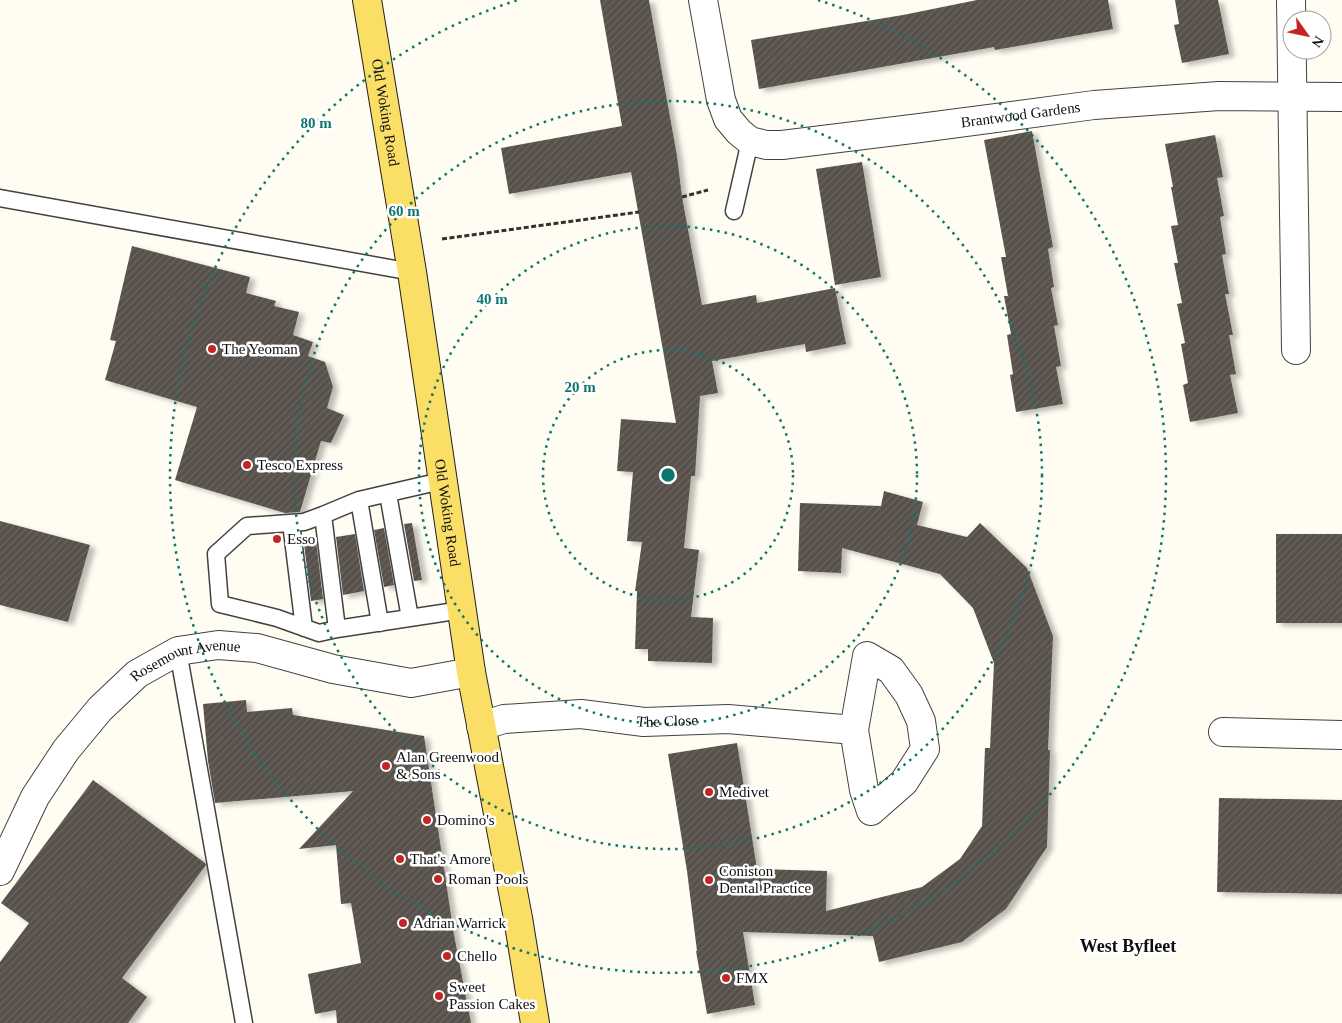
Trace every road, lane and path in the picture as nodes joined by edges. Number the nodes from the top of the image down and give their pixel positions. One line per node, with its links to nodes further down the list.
1 (367, 0): 10 (main road, Old Woking Road)
2 (703, 0): 6 (street)
3 (1291, 0): 4 (street)
4 (1293, 96): 5 (street, Brantwood Gardens); 6 (street, Brantwood Gardens); 12 (street)
5 (1342, 97)
6 (750, 141): 8 (lane)
7 (0, 198): 11 (lane)
8 (734, 211)
9 (639, 212): 10 (path)
10 (407, 244): 11 (main road, Old Woking Road)
11 (412, 272): 13 (main road, Old Woking Road)
12 (1296, 350)
13 (441, 480): 14 (lane); 18 (main road, Old Woking Road)
14 (388, 494): 15 (lane); 19 (lane)
15 (359, 500): 16 (lane); 20 (lane)
16 (323, 515): 17 (lane); 22 (lane)
17 (291, 523): 21 (lane); 21 (lane)
18 (462, 610): 19 (lane); 24 (main road, Old Woking Road)
19 (410, 618): 20 (lane)
20 (380, 623): 22 (lane)
21 (304, 628): 22 (lane)
22 (337, 629)
23 (178, 651): 24 (street, Rosemount Avenue); 29 (street, Rosemount Avenue); 30 (lane)
24 (471, 672): 25 (main road, Old Woking Road)
25 (481, 726): 26 (street, The Close); 31 (main road, Old Woking Road)
26 (854, 730): 26 (street)
27 (1223, 732): 28 (street)
28 (1342, 735)
29 (0, 871)
30 (244, 1023)
31 (536, 1023)

